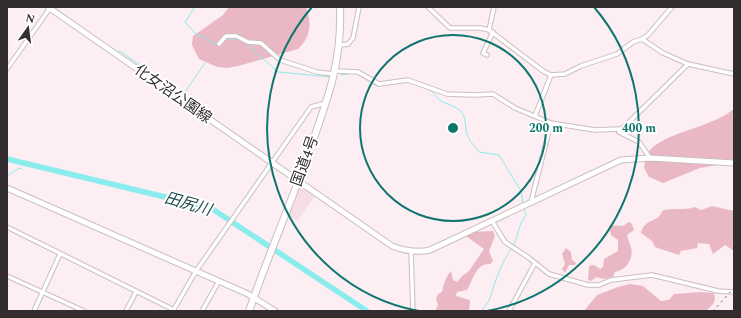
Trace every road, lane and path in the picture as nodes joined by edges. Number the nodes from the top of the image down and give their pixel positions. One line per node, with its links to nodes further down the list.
1 (49, 7): 14 (street); 23 (street, 化女沼公園線)
2 (340, 7): 11 (highway, 国道4号)
3 (359, 7): 11 (street)
4 (428, 7): 7 (street)
5 (494, 7): 7 (street)
6 (672, 7): 9 (street)
7 (489, 30): 8 (street)
8 (493, 32): 12 (street); 17 (street)
9 (642, 39): 13 (street); 17 (street)
10 (219, 44): 15 (street)
11 (340, 45): 15 (highway, 国道4号)
12 (487, 55)
13 (688, 64): 16 (street); 21 (street)
14 (7, 69)
15 (336, 73): 18 (highway, 国道4号); 19 (street)
16 (734, 74)
17 (552, 75): 19 (street)
18 (326, 103): 23 (street); 25 (highway, 国道4号)
19 (536, 116): 20 (street)
20 (551, 123): 21 (street); 27 (street)
21 (620, 129): 22 (street)
22 (650, 158): 24 (street, 化女沼公園線); 27 (street, 化女沼公園線)
23 (272, 162): 25 (street, 化女沼公園線); 33 (street)
24 (734, 163)
25 (298, 181): 30 (street, 化女沼公園線); 39 (highway, 国道4号)
26 (7, 188): 33 (street)
27 (532, 202): 28 (street, 化女沼公園線)
28 (492, 221): 30 (street, 化女沼公園線); 32 (street)
29 (7, 227): 31 (street)
30 (411, 251): 47 (street)
31 (60, 254): 36 (street); 37 (street)
32 (535, 263): 38 (street); 48 (street)
33 (196, 271): 35 (street); 43 (street)
34 (7, 276): 36 (street)
35 (219, 281): 39 (street); 44 (street)
36 (42, 292): 40 (street); 41 (street)
37 (136, 292): 42 (street); 43 (street)
38 (734, 292)
39 (254, 297): 45 (highway, 国道4号); 46 (street)
40 (34, 311)
41 (84, 311)
42 (126, 311)
43 (173, 311)
44 (202, 311)
45 (249, 311)
46 (275, 311)
47 (413, 311)
48 (509, 311)

